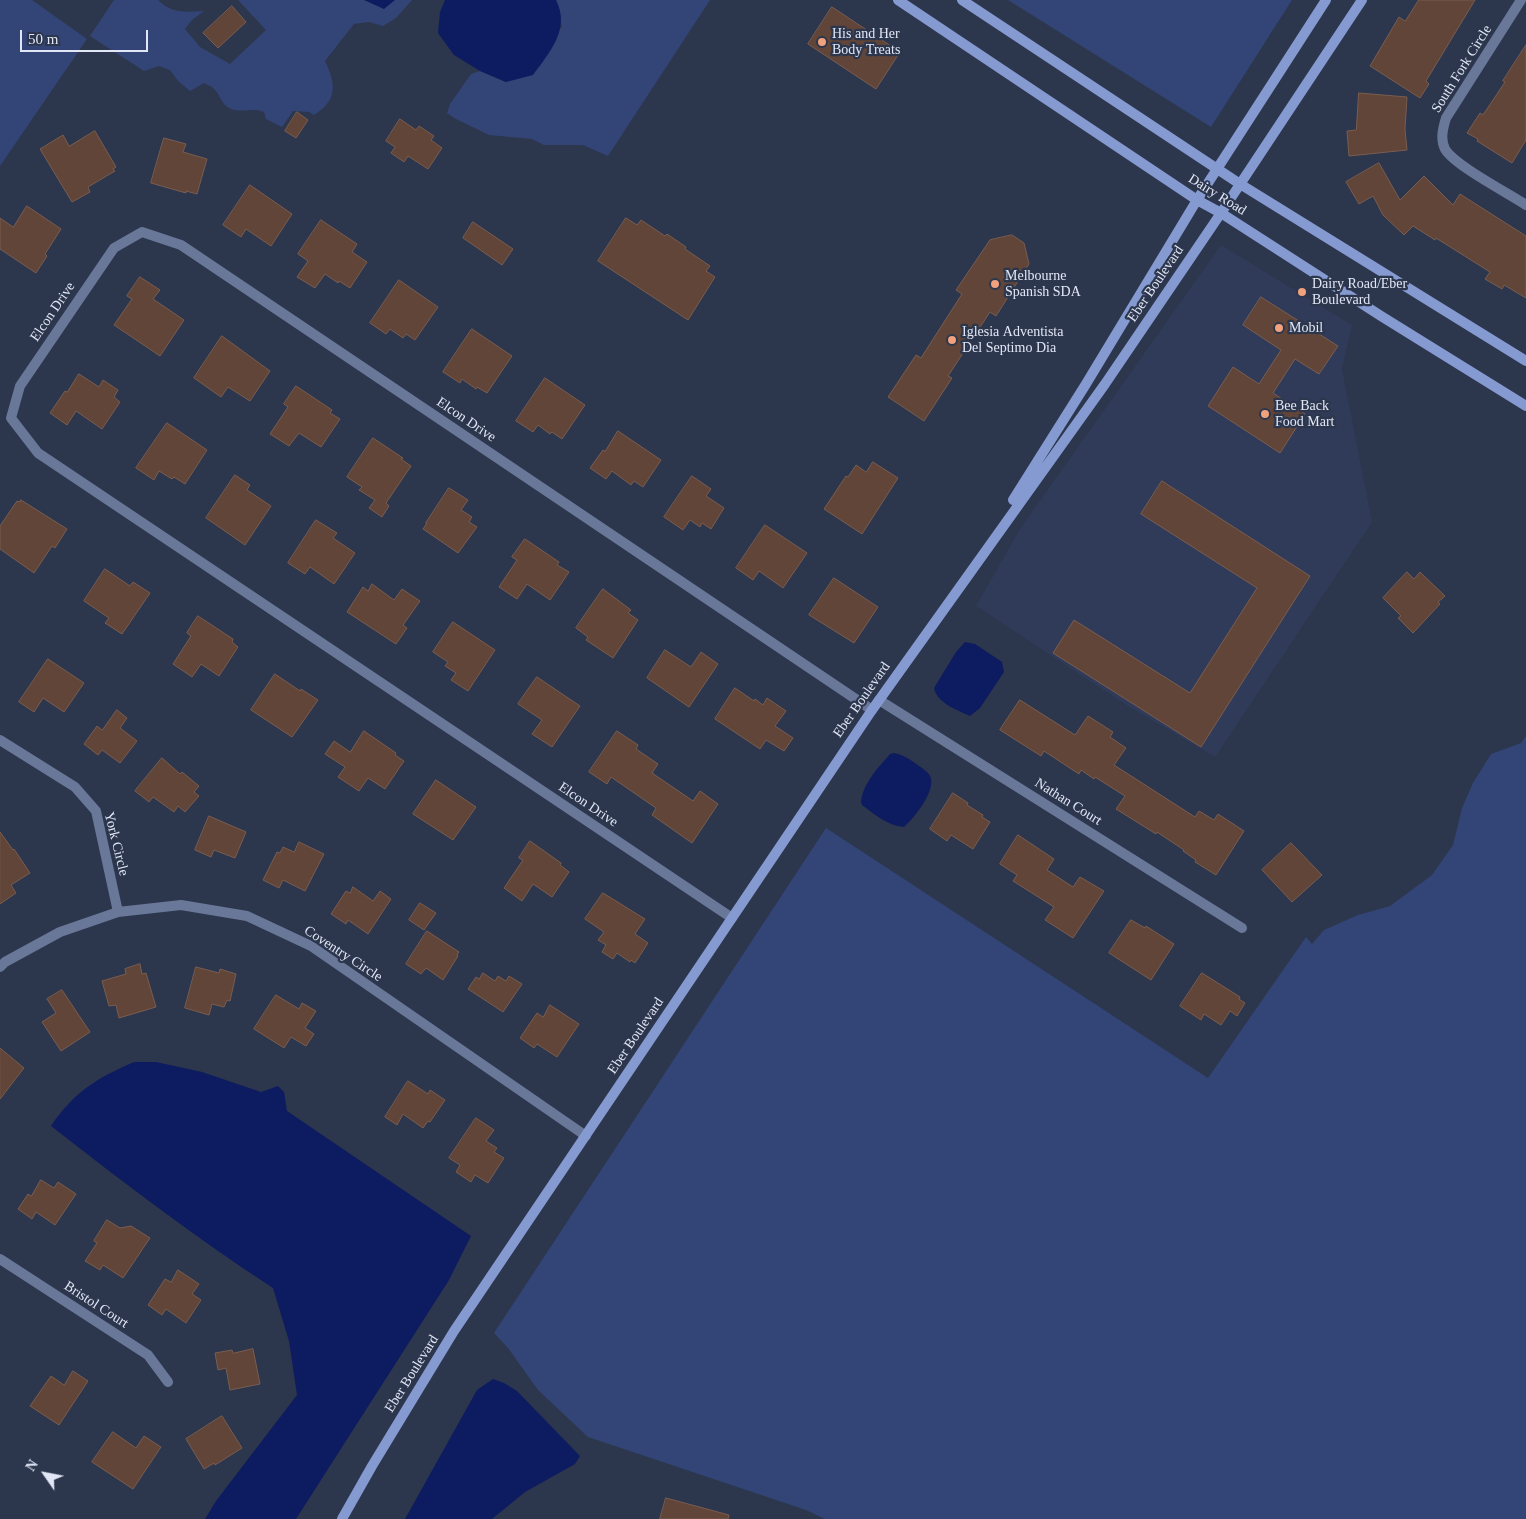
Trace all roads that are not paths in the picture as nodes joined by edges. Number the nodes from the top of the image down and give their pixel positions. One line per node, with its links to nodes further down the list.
1 (898, 0): 8 (street, Dairy Road)
2 (962, 0): 6 (street, Dairy Road)
3 (1326, 0): 6 (street, Eber Boulevard)
4 (1362, 0): 7 (street, Eber Boulevard)
5 (1522, 0): 9 (street, South Fork Circle)
6 (1218, 169): 7 (street, Dairy Road); 8 (street, Eber Boulevard)
7 (1240, 184): 10 (street, Eber Boulevard); 11 (street, Dairy Road)
8 (1197, 200): 10 (street, Dairy Road); 13 (street, Eber Boulevard)
9 (1526, 205)
10 (1221, 213): 12 (street, Dairy Road); 13 (street, Eber Boulevard)
11 (1526, 360)
12 (1526, 406)
13 (965, 577): 14 (street, Eber Boulevard)
14 (879, 700): 15 (street, Eber Boulevard); 19 (street, Nathan Court)
15 (872, 710): 18 (street, Eber Boulevard); 18 (street, Elcon Drive)
16 (0, 740): 17 (street, York Circle)
17 (118, 912): 20 (street, Coventry Circle); 21 (street, Coventry Circle)
18 (732, 918): 21 (street, Eber Boulevard)
19 (1242, 928)
20 (0, 967)
21 (586, 1136): 24 (street, Eber Boulevard)
22 (0, 1259): 23 (street, Bristol Court)
23 (168, 1382)
24 (342, 1519)

